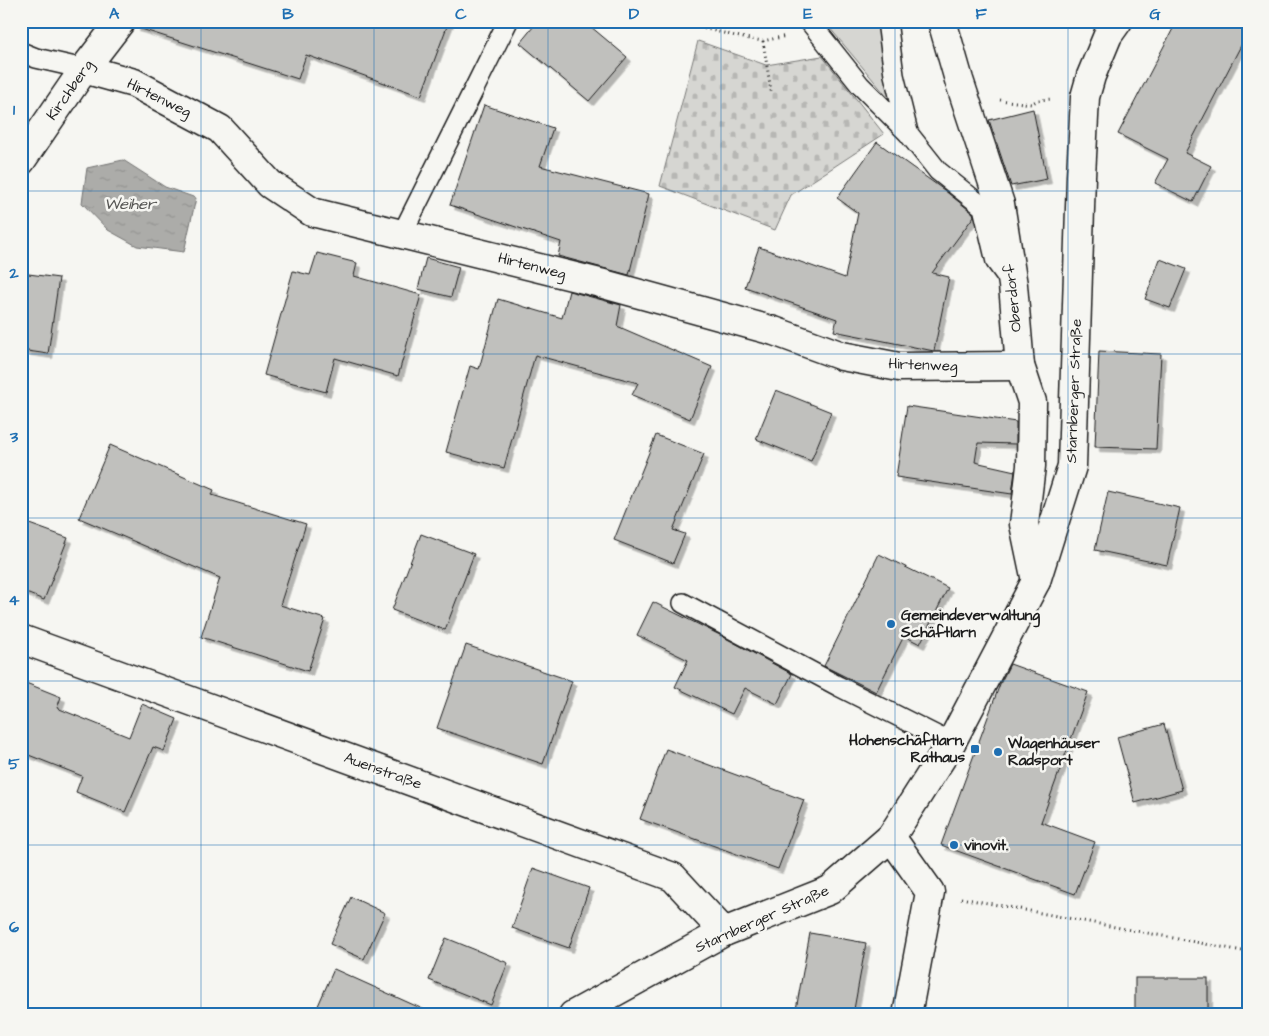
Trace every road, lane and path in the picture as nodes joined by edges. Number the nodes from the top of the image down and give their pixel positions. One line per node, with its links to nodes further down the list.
1 (121, 21): 10 (street, Kirchberg)
2 (508, 21): 16 (lane)
3 (698, 21): 8 (path)
4 (887, 21): 14 (lane)
5 (942, 21): 11 (street, Oberdorf)
6 (1118, 21): 13 (street, Starnberger Straße)
7 (813, 25): 8 (path); 14 (lane)
8 (763, 41): 12 (path)
9 (21, 52): 10 (lane)
10 (84, 69): 15 (street, Kirchberg); 16 (street, Hirtenweg)
11 (959, 80): 13 (path); 17 (street, Oberdorf)
12 (771, 92)
13 (1085, 97): 19 (street, Starnberger Straße)
14 (908, 133): 17 (lane)
15 (21, 161)
16 (402, 234): 18 (street, Hirtenweg)
17 (1013, 285): 18 (street, Oberdorf)
18 (1020, 366): 19 (street, Oberdorf)
19 (1036, 581): 22 (street, Starnberger Straße)
20 (683, 603): 22 (lane)
21 (21, 640): 25 (street, Auenstraße)
22 (951, 743): 23 (street, Starnberger Straße)
23 (891, 837): 24 (street); 25 (street, Starnberger Straße)
24 (930, 892): 26 (path); 28 (street)
25 (724, 932): 27 (street, Starnberger Straße)
26 (1248, 952)
27 (573, 1015)
28 (907, 1015)

